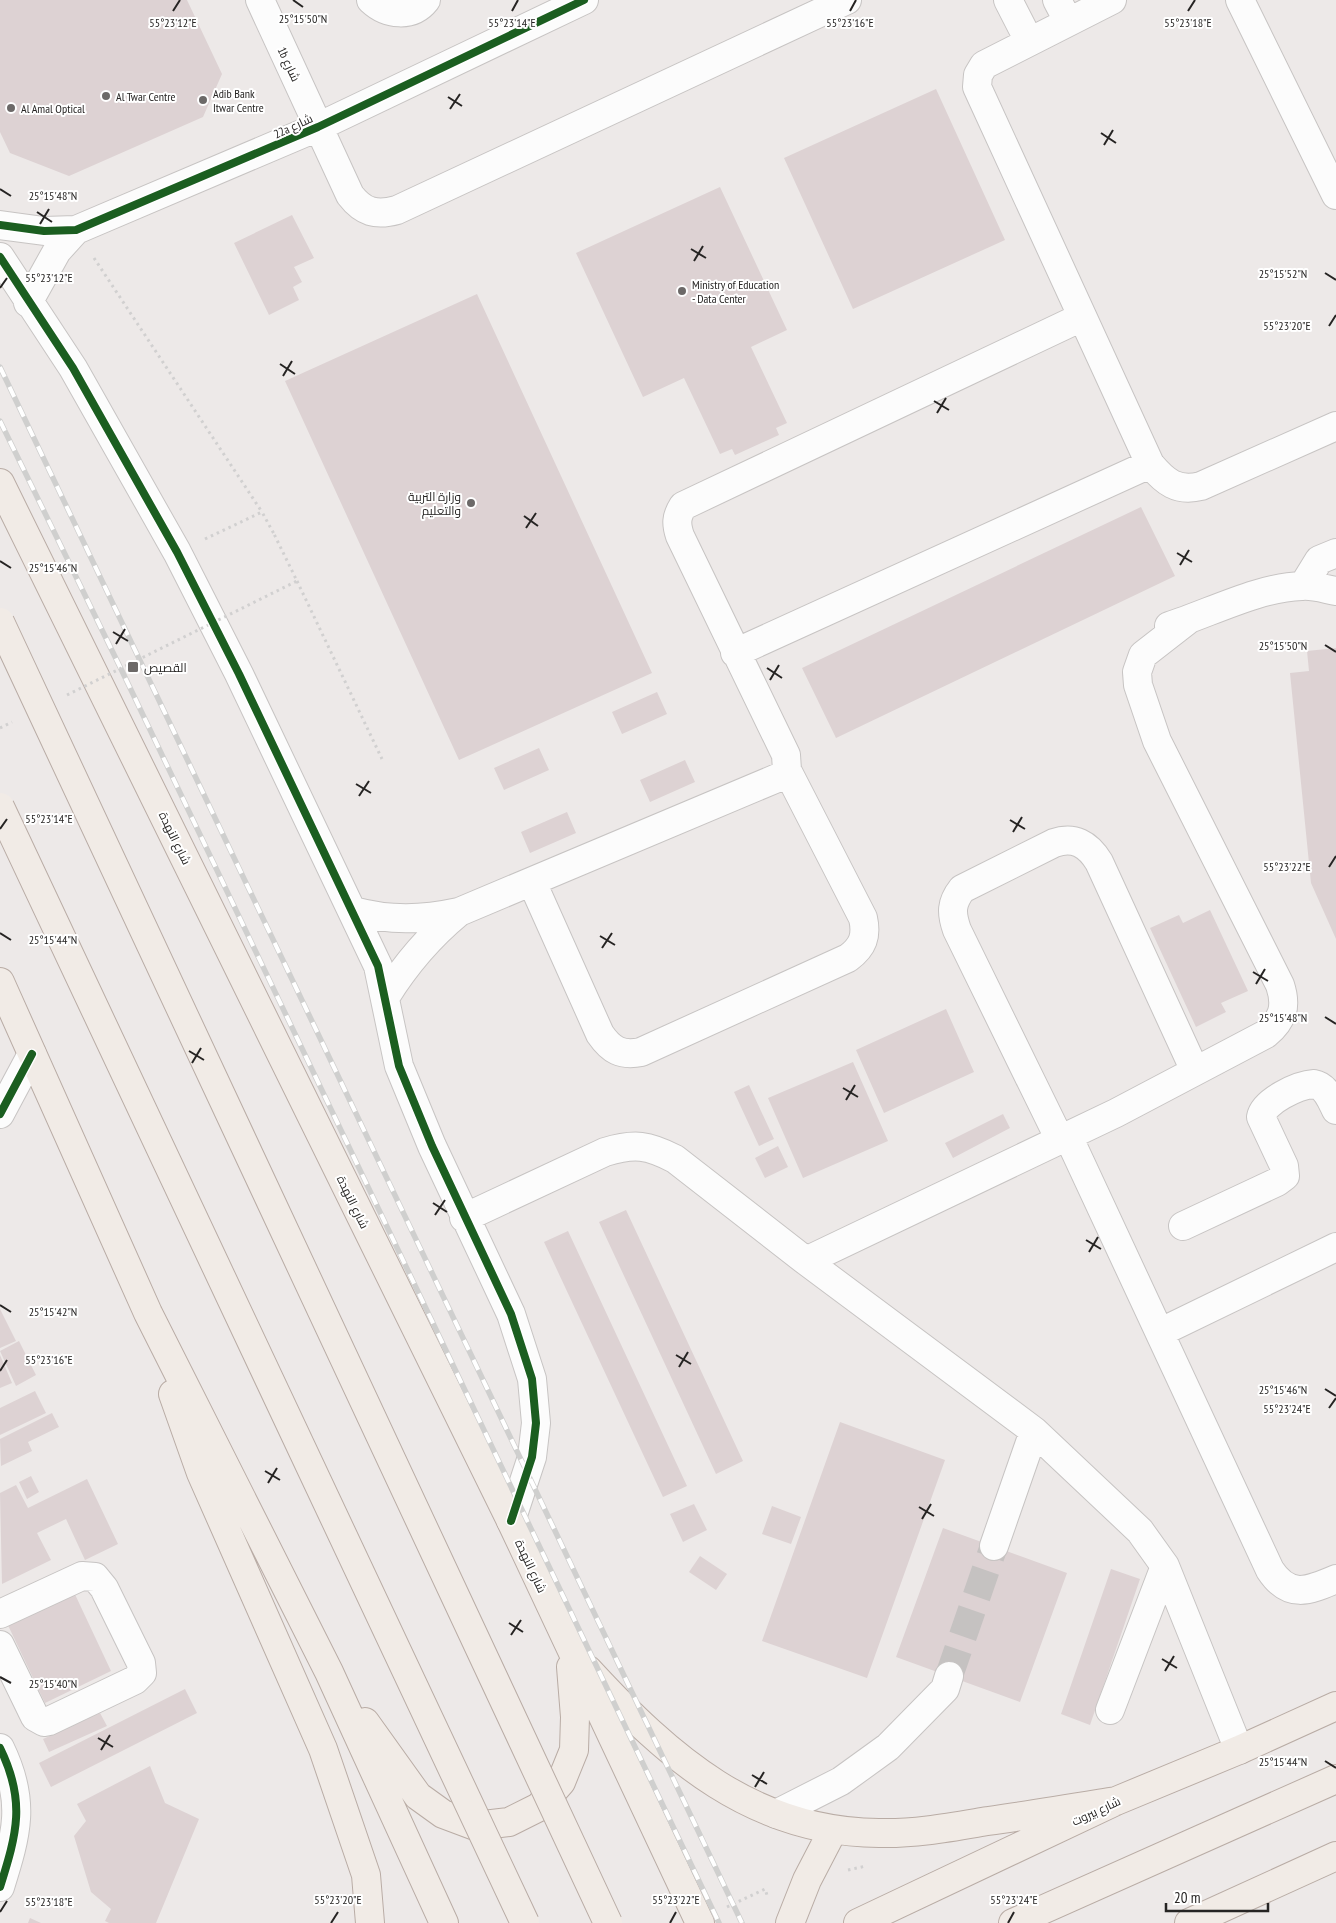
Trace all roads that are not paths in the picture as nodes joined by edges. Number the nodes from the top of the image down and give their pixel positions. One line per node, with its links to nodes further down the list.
1 (260, 0): 11 (street, 1b شارع)
2 (371, 0): 3 (street)
3 (426, 0)
4 (584, 0): 11 (street, 22a شارع)
5 (847, 0): 11 (street, 1b شارع)
6 (1008, 0): 10 (street)
7 (1112, 0): 9 (street)
8 (1240, 0): 12 (street)
9 (1063, 11): 10 (street)
10 (1028, 41): 17 (street)
11 (318, 127): 14 (street, 22a شارع)
12 (1336, 195)
13 (0, 225): 14 (street, 22a شارع)
14 (76, 230): 16 (street, 22a شارع)
15 (0, 257): 16 (street)
16 (28, 303): 29 (street)
17 (1082, 317): 19 (street); 25 (street)
18 (1336, 426): 19 (street)
19 (1150, 464): 25 (street)
20 (0, 483): 45 (main road, شارع النهدة)
21 (1336, 553): 22 (street)
22 (1303, 586): 23 (street); 34 (street)
23 (1336, 591)
24 (0, 622): 69 (main road, bridge)
25 (735, 653): 26 (street)
26 (786, 770): 28 (street); 28 (street)
27 (0, 807): 68 (main road, bridge)
28 (532, 882): 30 (street)
29 (353, 911): 30 (street); 32 (street)
30 (460, 912): 32 (street)
31 (0, 982): 33 (main road)
32 (386, 996): 38 (street)
33 (32, 1054): 36 (street); 42 (main road)
34 (1195, 1071): 37 (street); 37 (street)
35 (1336, 1110): 39 (street)
36 (0, 1114)
37 (1064, 1138): 41 (street); 43 (street)
38 (464, 1218): 41 (street); 45 (street)
39 (1183, 1226)
40 (1336, 1247): 43 (street)
41 (806, 1262): 44 (street)
42 (148, 1313): 52 (main road); 66 (main road)
43 (1161, 1332): 48 (street)
44 (1034, 1431): 46 (street); 47 (street)
45 (511, 1521): 51 (main road, شارع النهدة)
46 (994, 1546)
47 (1165, 1566): 56 (street); 58 (street)
48 (1336, 1579)
49 (0, 1614): 54 (street)
50 (0, 1645): 54 (street)
51 (570, 1651): 52 (main road); 61 (main road); 65 (main road, شارع النهدة)
52 (329, 1672): 67 (main road)
53 (949, 1676): 61 (street)
54 (8, 1684)
55 (1336, 1706): 58 (main road, شارع بيروت)
56 (1110, 1710)
57 (0, 1748): 64 (street)
58 (1239, 1750): 60 (main road, شارع بيروت)
59 (1336, 1779): 72 (main road)
60 (1116, 1801): 62 (main road); 71 (main road, شارع بيروت)
61 (776, 1814): 62 (main road)
62 (833, 1830): 70 (main road)
63 (1336, 1856): 73 (main road)
64 (0, 1888)
65 (700, 1922)
66 (370, 1923)
67 (444, 1923)
68 (525, 1923)
69 (608, 1923)
70 (790, 1923)
71 (858, 1923)
72 (1013, 1923)
73 (1190, 1923)

